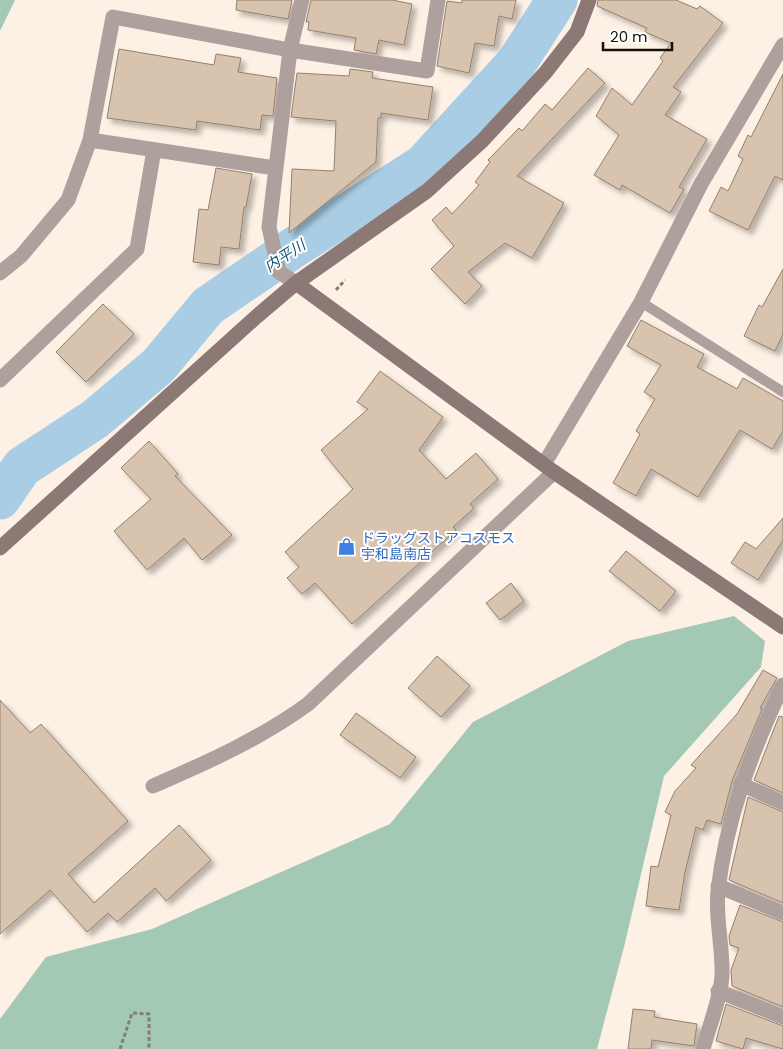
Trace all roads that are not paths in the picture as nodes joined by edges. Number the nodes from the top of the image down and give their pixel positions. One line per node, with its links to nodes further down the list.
1 (302, 0): 5 (street)
2 (438, 0): 5 (street)
3 (589, 0): 10 (street)
4 (783, 45): 11 (street)
5 (290, 50): 6 (street); 8 (street)
6 (90, 140): 7 (street); 9 (street)
7 (154, 150): 8 (street); 12 (street)
8 (275, 168): 10 (street)
9 (0, 273)
10 (296, 283): 14 (street); 15 (street)
11 (642, 302): 13 (lane); 14 (street)
12 (0, 380)
13 (783, 392)
14 (549, 468): 16 (street); 19 (street)
15 (0, 548)
16 (783, 627)
17 (783, 685): 18 (street)
18 (740, 784): 20 (street); 21 (street)
19 (153, 786)
20 (783, 803)
21 (718, 886): 22 (street); 23 (street)
22 (783, 913)
23 (718, 992): 24 (street); 25 (street)
24 (783, 1017)
25 (703, 1049)

